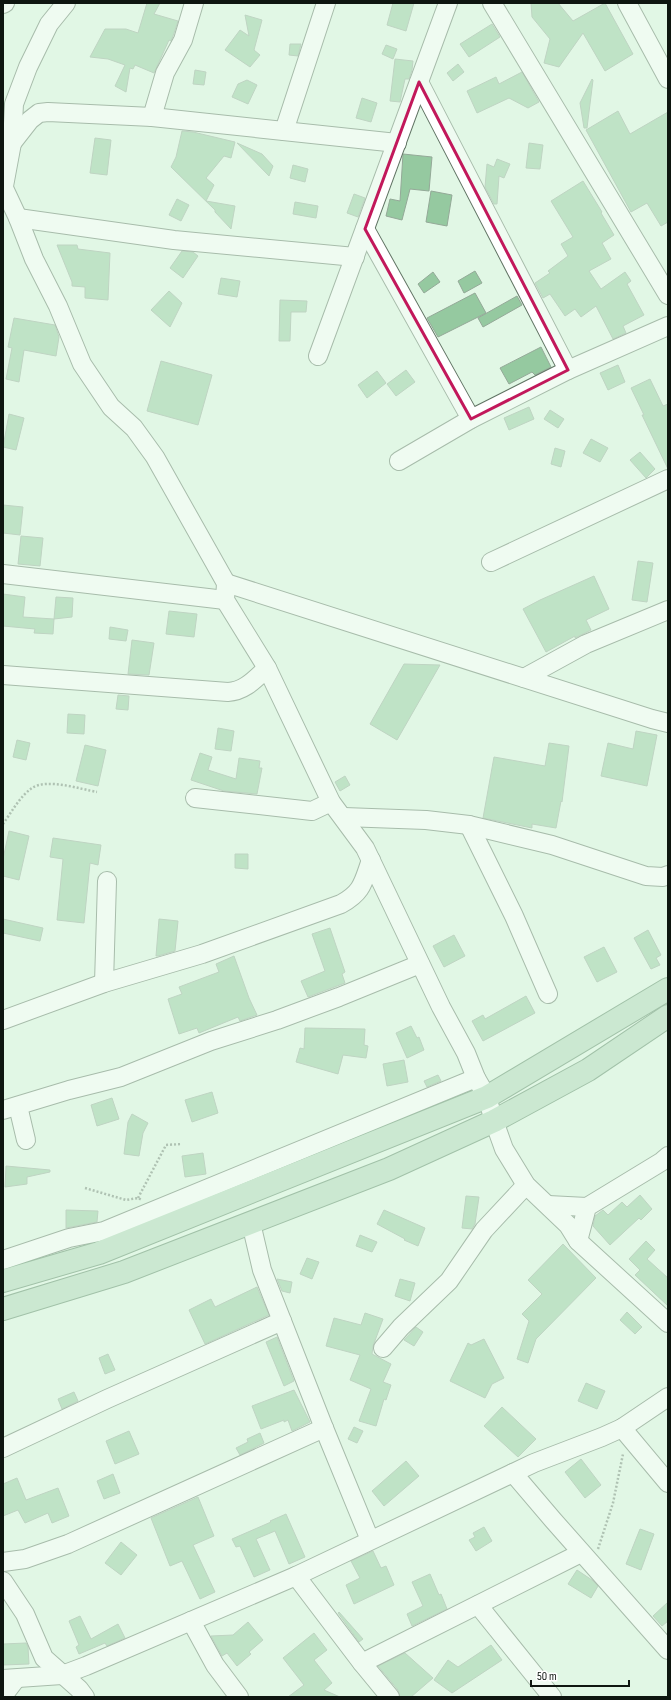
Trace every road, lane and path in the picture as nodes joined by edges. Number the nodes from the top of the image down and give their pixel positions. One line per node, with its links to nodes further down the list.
1 (66, 3): 11 (street)
2 (194, 3): 9 (street)
3 (326, 3): 10 (street)
4 (448, 3): 8 (street)
5 (492, 3): 17 (street)
6 (627, 3): 7 (street)
7 (668, 79)
8 (419, 82): 12 (street); 20 (street)
9 (152, 117): 10 (street); 11 (street)
10 (284, 131): 12 (street)
11 (12, 143): 13 (street)
12 (397, 143): 15 (street)
13 (3, 186): 14 (street)
14 (18, 218): 16 (street); 26 (street)
15 (365, 229): 16 (street); 21 (street)
16 (355, 257): 19 (street)
17 (668, 295)
18 (668, 326): 20 (street)
19 (318, 356)
20 (568, 370): 21 (street)
21 (471, 419): 22 (street)
22 (399, 462)
23 (668, 479): 24 (street)
24 (491, 562)
25 (3, 574): 27 (street)
26 (226, 583): 27 (street); 31 (street)
27 (225, 600): 29 (street)
28 (666, 612): 31 (street)
29 (268, 668): 30 (street); 35 (street)
30 (3, 675)
31 (524, 678): 32 (street)
32 (668, 722)
33 (97, 792): 37 (path)
34 (195, 798): 35 (street)
35 (331, 802): 36 (street)
36 (344, 817): 38 (street); 39 (street)
37 (3, 824)
38 (469, 825): 40 (street); 45 (street)
39 (371, 860): 42 (street); 43 (street)
40 (668, 875)
41 (107, 881): 43 (street)
42 (420, 964): 48 (street); 50 (street)
43 (104, 983): 47 (street)
44 (668, 989): 49 (main road)
45 (548, 994)
46 (668, 1016): 51 (main road)
47 (3, 1020)
48 (476, 1078): 49 (street); 60 (street)
49 (487, 1097): 51 (street); 64 (main road)
50 (11, 1108): 52 (street)
51 (494, 1121): 55 (street); 61 (main road)
52 (26, 1140)
53 (182, 1144): 57 (path)
54 (668, 1156): 59 (street)
55 (526, 1185): 58 (street); 68 (street)
56 (85, 1188): 57 (path)
57 (138, 1198): 60 (path)
58 (548, 1205): 59 (street); 62 (street)
59 (587, 1206): 62 (street)
60 (157, 1210): 63 (street)
61 (251, 1223): 65 (main road); 66 (street)
62 (578, 1241): 67 (street)
63 (3, 1260)
64 (3, 1281)
65 (3, 1310)
66 (282, 1321): 70 (street); 72 (street)
67 (668, 1323)
68 (383, 1348)
69 (668, 1397): 71 (street)
70 (324, 1428): 75 (street); 77 (street)
71 (625, 1431): 73 (street); 74 (street); 76 (path)
72 (3, 1448)
73 (513, 1473): 75 (street); 76 (street)
74 (668, 1483)
75 (370, 1540): 78 (street)
76 (587, 1559): 80 (street); 82 (street)
77 (3, 1562)
78 (296, 1576): 81 (street); 83 (street)
79 (3, 1581): 84 (street)
80 (478, 1605): 83 (street); 90 (street)
81 (191, 1621): 84 (street); 88 (street)
82 (668, 1650)
83 (362, 1663): 89 (street)
84 (62, 1675): 85 (street); 87 (street)
85 (9, 1679): 86 (street)
86 (3, 1696)
87 (85, 1697)
88 (239, 1697)
89 (390, 1697)
90 (552, 1697)

